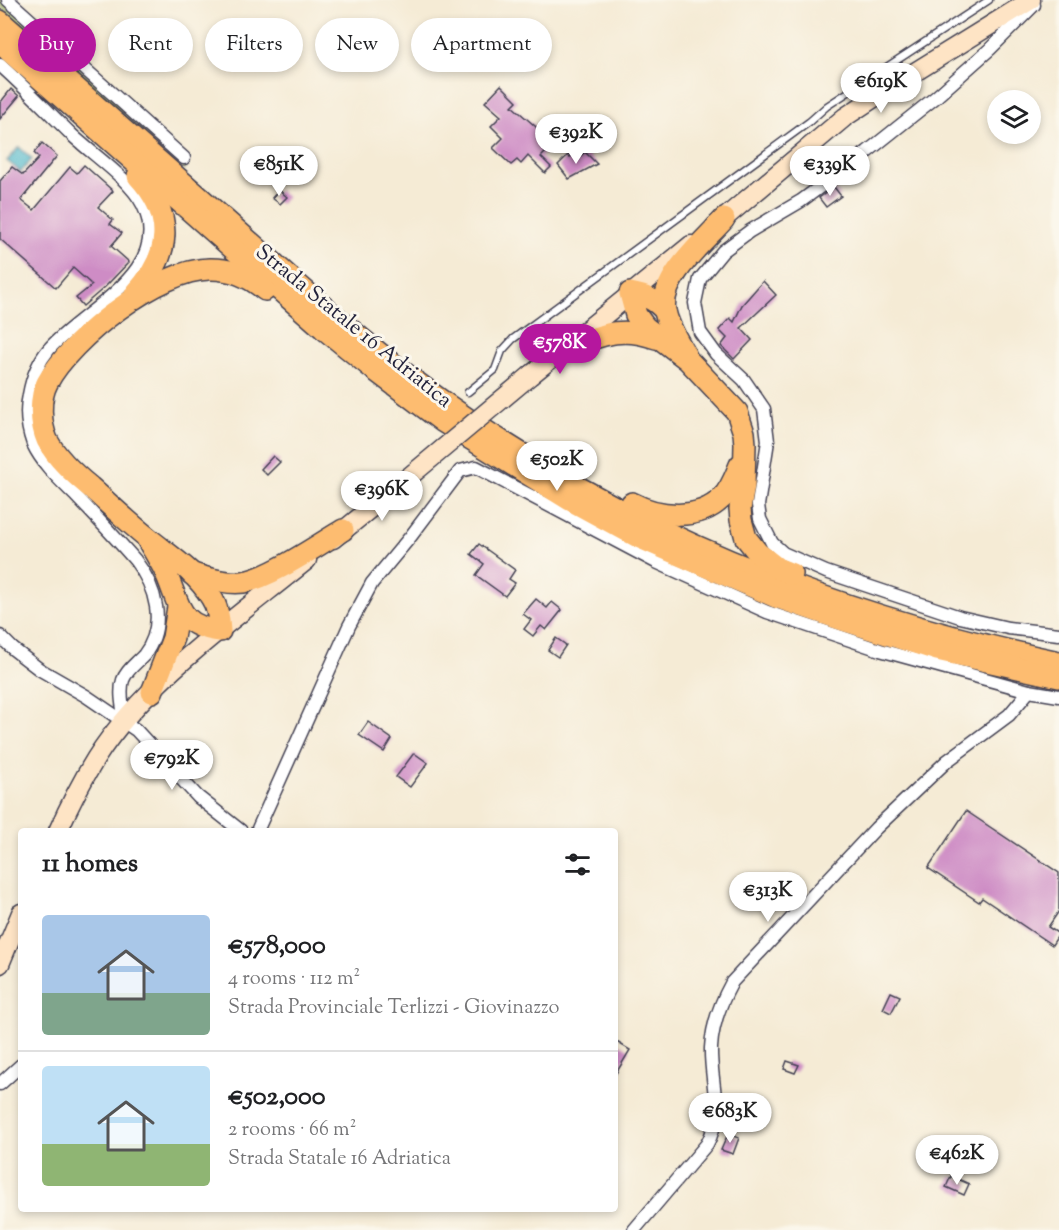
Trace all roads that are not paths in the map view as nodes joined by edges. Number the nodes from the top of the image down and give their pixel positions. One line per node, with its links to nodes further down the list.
1 (8, 0): 9 (street)
2 (989, 0): 18 (lane)
3 (1031, 0): 10 (main road)
4 (1039, 0): 27 (street)
5 (0, 21): 19 (highway, Strada Statale 16 Adriatica)
6 (0, 43): 8 (highway, Strada Statale 16 Adriatica)
7 (0, 65): 34 (street)
8 (44, 83): 12 (highway); 14 (highway, Strada Statale 16 Adriatica)
9 (184, 158)
10 (724, 219): 11 (main road); 13 (highway)
11 (630, 294): 13 (highway); 15 (highway); 16 (main road)
12 (123, 306): 14 (highway); 22 (highway)
13 (665, 311): 17 (highway)
14 (323, 328): 30 (highway, Strada Statale 16 Adriatica)
15 (659, 340): 16 (highway); 17 (highway)
16 (566, 348): 21 (main road, bridge)
17 (688, 360): 20 (highway)
18 (468, 392)
19 (497, 438): 20 (highway); 25 (highway, Strada Statale 16 Adriatica)
20 (744, 456): 25 (highway)
21 (344, 530): 23 (highway); 26 (main road)
22 (147, 537): 23 (highway); 24 (highway)
23 (192, 574): 26 (highway)
24 (178, 607): 26 (highway); 32 (highway)
25 (899, 622): 29 (highway, Strada Statale 16 Adriatica)
26 (220, 631): 32 (main road)
27 (1059, 634)
28 (0, 636): 34 (street)
29 (1059, 662)
30 (1059, 677)
31 (1029, 691): 33 (street); 37 (street); 42 (street)
32 (152, 692): 34 (main road)
33 (1059, 696)
34 (125, 721): 35 (main road); 36 (street)
35 (59, 828)
36 (237, 828)
37 (258, 828)
38 (18, 920): 39 (main road)
39 (0, 964)
40 (18, 1068): 41 (street)
41 (0, 1084)
42 (634, 1230)

